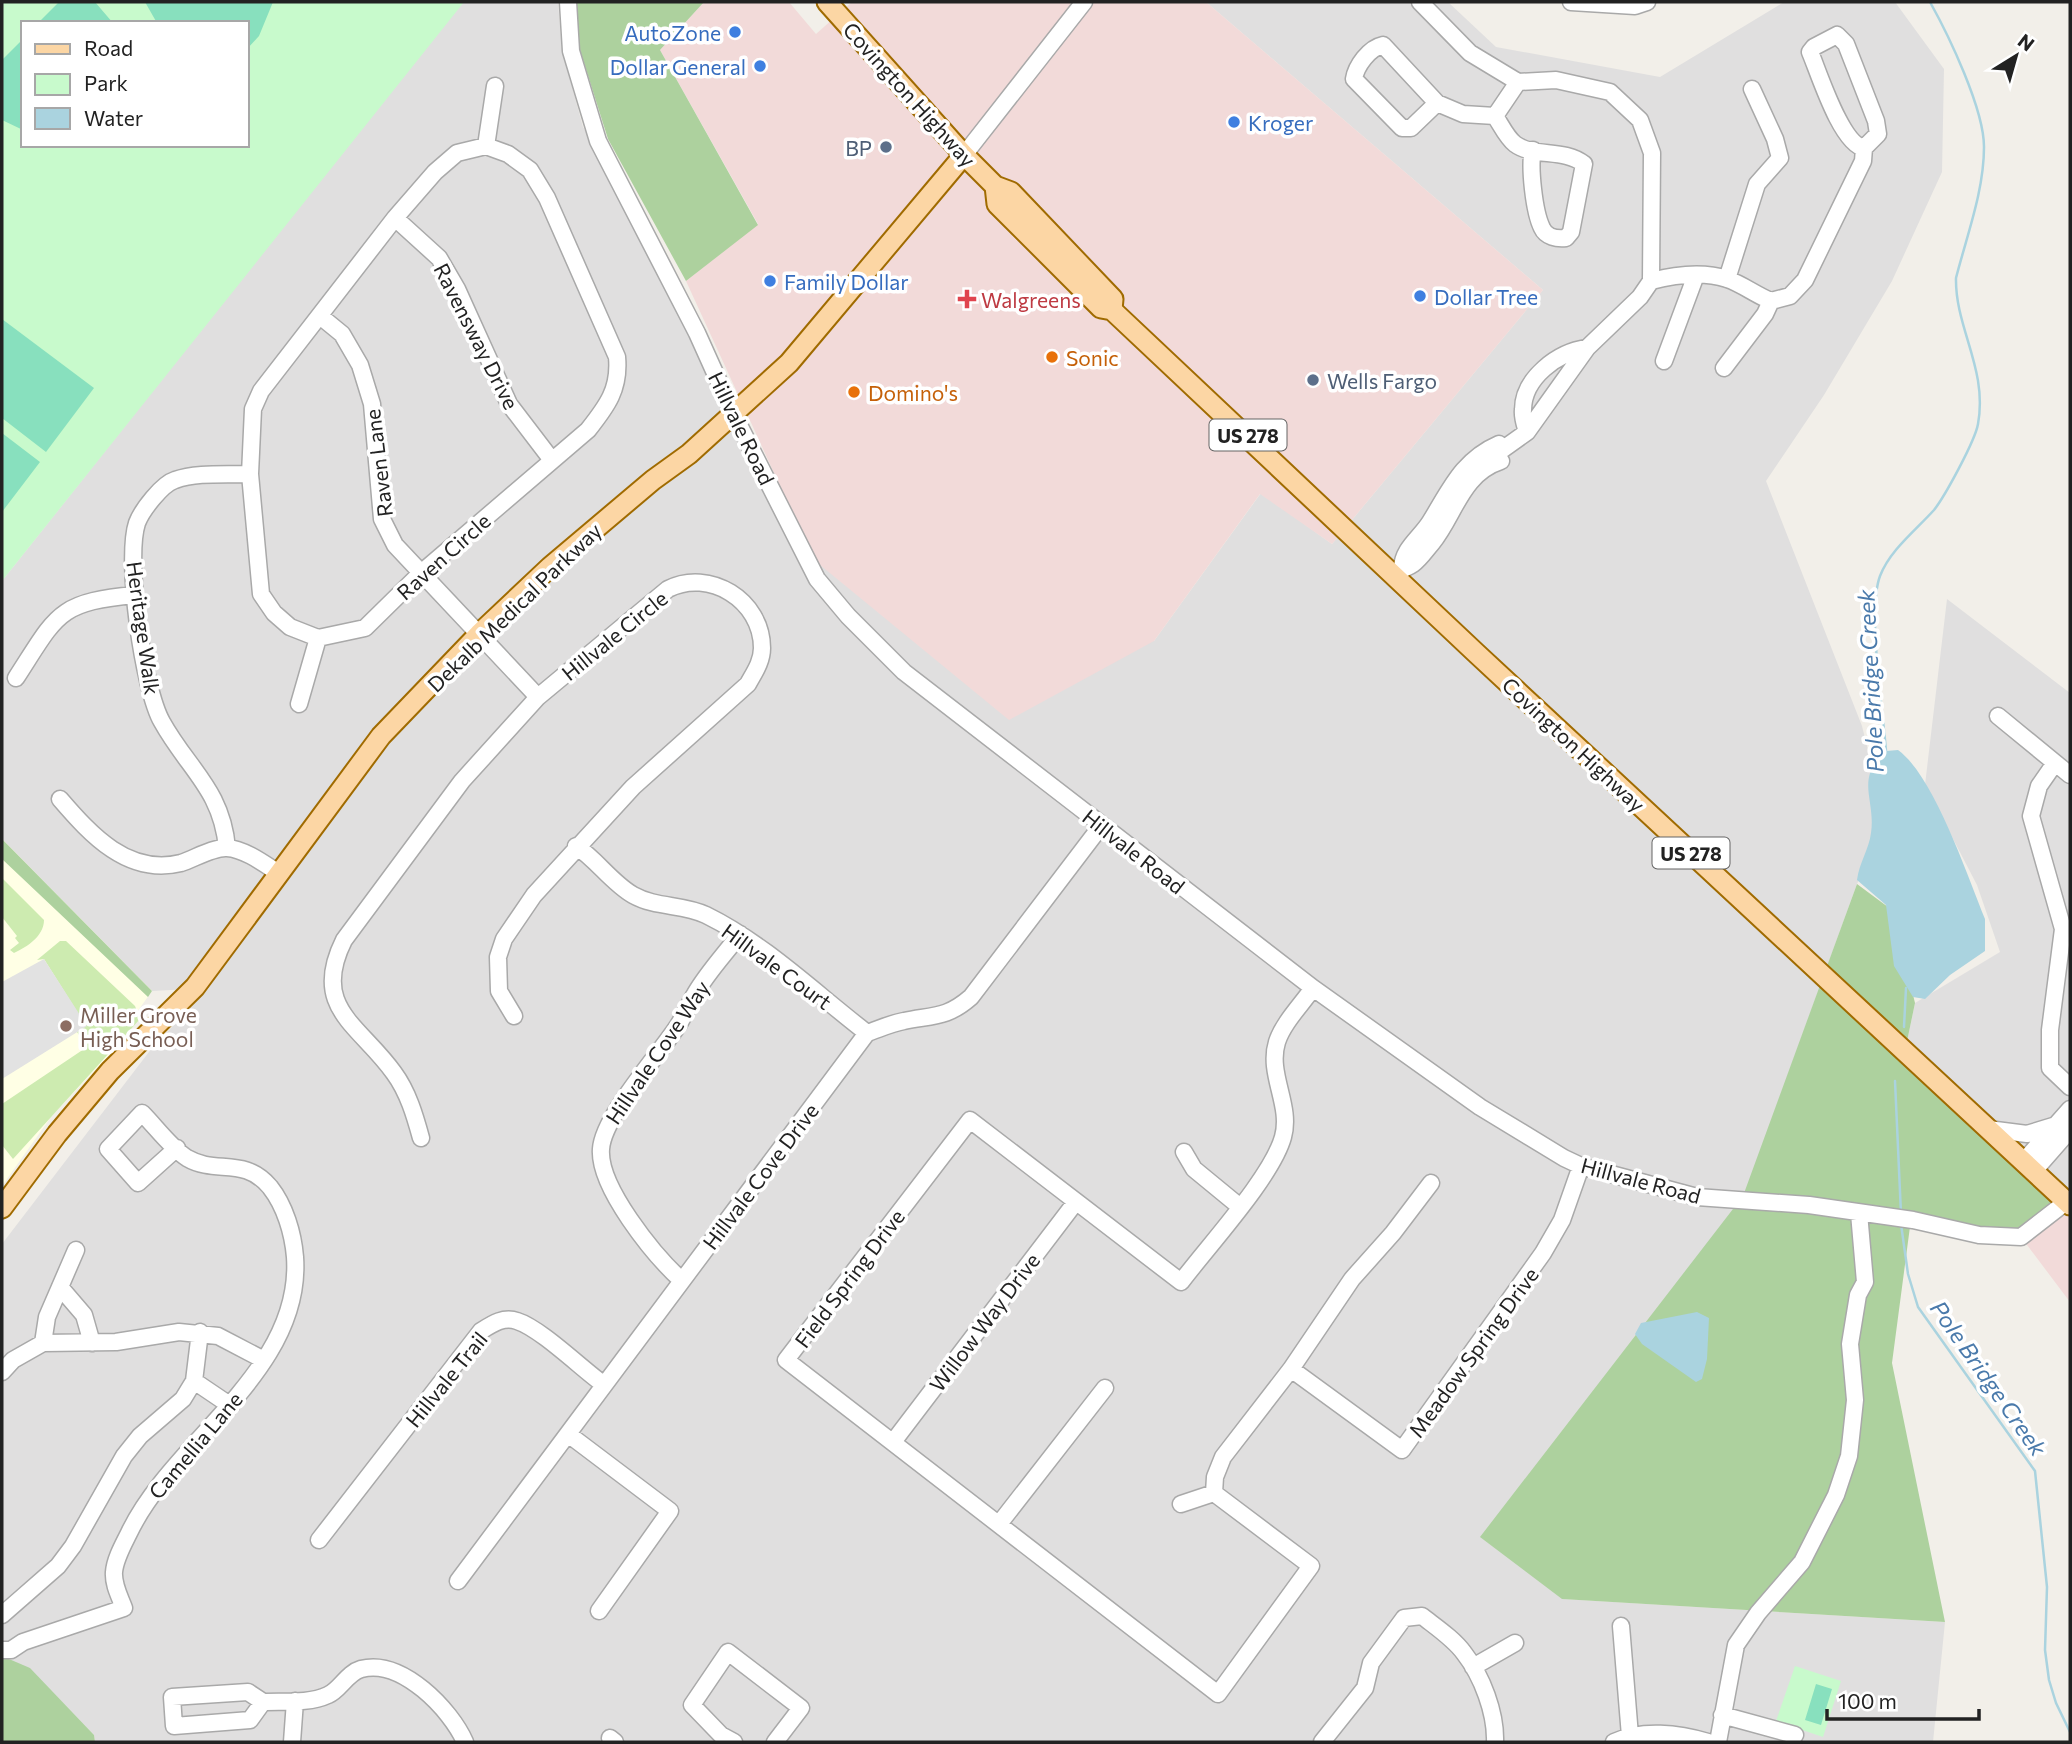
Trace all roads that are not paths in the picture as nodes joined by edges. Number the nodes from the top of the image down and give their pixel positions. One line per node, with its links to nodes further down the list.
1 (568, 2): 25 (street, Hillvale Road)
2 (827, 2): 15 (main road, Covington Highway / US 278)
3 (1084, 2): 15 (street, Dekalb Medical Parkway)
4 (1420, 2): 7 (street)
5 (1571, 2): 6 (street)
6 (1647, 2)
7 (1518, 82): 11 (street); 19 (street)
8 (495, 86): 12 (street)
9 (1752, 89): 18 (street)
10 (1437, 103): 10 (street); 11 (street)
11 (1495, 116): 14 (street)
12 (486, 146): 16 (street); 27 (street, Raven Circle)
13 (1864, 148): 13 (street); 20 (street)
14 (1533, 150): 14 (street)
15 (964, 155): 25 (main road, Dekalb Medical Parkway); 29 (main road, Covington Highway / US 278)
16 (395, 218): 21 (street); 27 (street, Ravensway Drive)
17 (1696, 275): 18 (street); 19 (street); 23 (street)
18 (1727, 279): 20 (street)
19 (1651, 281): 22 (street)
20 (1771, 301): 24 (street)
21 (320, 316): 28 (street); 30 (street, Raven Lane)
22 (1587, 348): 26 (street); 26 (street)
23 (1664, 360)
24 (1724, 368)
25 (733, 413): 32 (main road, Dekalb Medical Parkway); 41 (street, Hillvale Road)
26 (1521, 437): 29 (street)
27 (551, 460): 30 (street, Raven Circle)
28 (250, 474): 31 (street, Heritage Walk); 33 (street)
29 (1399, 572): 52 (main road, Covington Highway / US 278)
30 (421, 573): 32 (street, Raven Lane); 33 (street, Raven Circle)
31 (135, 595): 34 (street); 43 (street, Heritage Walk)
32 (479, 634): 35 (street, Raven Lane); 44 (main road, Dekalb Medical Parkway)
33 (318, 638): 36 (street)
34 (16, 678)
35 (538, 697): 42 (street, Hillvale Circle); 53 (street, Hillvale Circle)
36 (299, 704)
37 (1997, 716): 38 (street)
38 (2055, 763): 39 (street); 49 (street)
39 (2070, 775)
40 (60, 799): 43 (street)
41 (1101, 826): 46 (street, Hillvale Road); 48 (street)
42 (576, 846): 45 (street, Hillvale Court); 47 (street, Hillvale Circle)
43 (227, 848): 44 (street)
44 (280, 874): 62 (main road, Dekalb Medical Parkway)
45 (740, 934): 48 (street, Hillvale Court); 65 (street, Hillvale Cove Way)
46 (1313, 988): 56 (street, Hillvale Road); 61 (street, Field Spring Drive)
47 (514, 1016)
48 (867, 1033): 65 (street, Hillvale Cove Drive)
49 (2070, 1087)
50 (2070, 1109): 51 (street)
51 (2063, 1128): 52 (street); 57 (street)
52 (1988, 1129): 57 (main road, Covington Highway / US 278)
53 (421, 1138)
54 (177, 1148): 70 (street, Camellia Lane)
55 (1184, 1152): 61 (street)
56 (1581, 1166): 63 (street, Hillvale Road); 71 (street, Meadow Spring Drive)
57 (2028, 1166): 60 (main road, Covington Highway / US 278)
58 (1431, 1183): 71 (street)
59 (1075, 1203): 61 (street, Field Spring Drive); 78 (street, Willow Way Drive); 78 (street, Field Spring Drive)
60 (2068, 1203): 63 (street, Hillvale Road)
61 (1239, 1206)
62 (2, 1208)
63 (1858, 1213): 92 (street)
64 (76, 1250): 66 (street)
65 (681, 1280): 74 (street, Hillvale Cove Drive)
66 (60, 1287): 68 (street); 69 (street)
67 (200, 1332): 69 (street); 70 (street); 73 (street, Camellia Lane)
68 (44, 1343): 69 (street); 72 (street)
69 (92, 1343)
70 (262, 1359): 76 (street, Camellia Lane)
71 (1291, 1369): 79 (street)
72 (2, 1372)
73 (194, 1381): 76 (street); 85 (street, Camellia Lane)
74 (603, 1384): 77 (street, Hillvale Cove Drive); 82 (street, Hillvale Trail)
75 (1105, 1388): 81 (street)
76 (231, 1406): 88 (street, Camellia Lane)
77 (568, 1434): 83 (street, Hillvale Cove Drive); 84 (street)
78 (893, 1442): 81 (street, Field Spring Drive)
79 (1214, 1493): 80 (street); 81 (street, Field Spring Drive)
80 (1181, 1504)
81 (999, 1524)
82 (319, 1540)
83 (458, 1581)
84 (599, 1611)
85 (2, 1615)
86 (1621, 1626): 94 (street)
87 (1515, 1643): 89 (street)
88 (2, 1650)
89 (1474, 1667): 99 (street); 100 (street)
90 (295, 1701): 91 (street); 96 (street); 97 (street)
91 (263, 1702): 91 (street)
92 (1722, 1715): 93 (street); 103 (street)
93 (1795, 1735)
94 (1630, 1736): 101 (street); 102 (street)
95 (723, 1740): 98 (street)
96 (292, 1742)
97 (465, 1742)
98 (775, 1742)
99 (1322, 1742)
100 (1495, 1742)
101 (1614, 1742)
102 (1708, 1742)
103 (1718, 1742)

